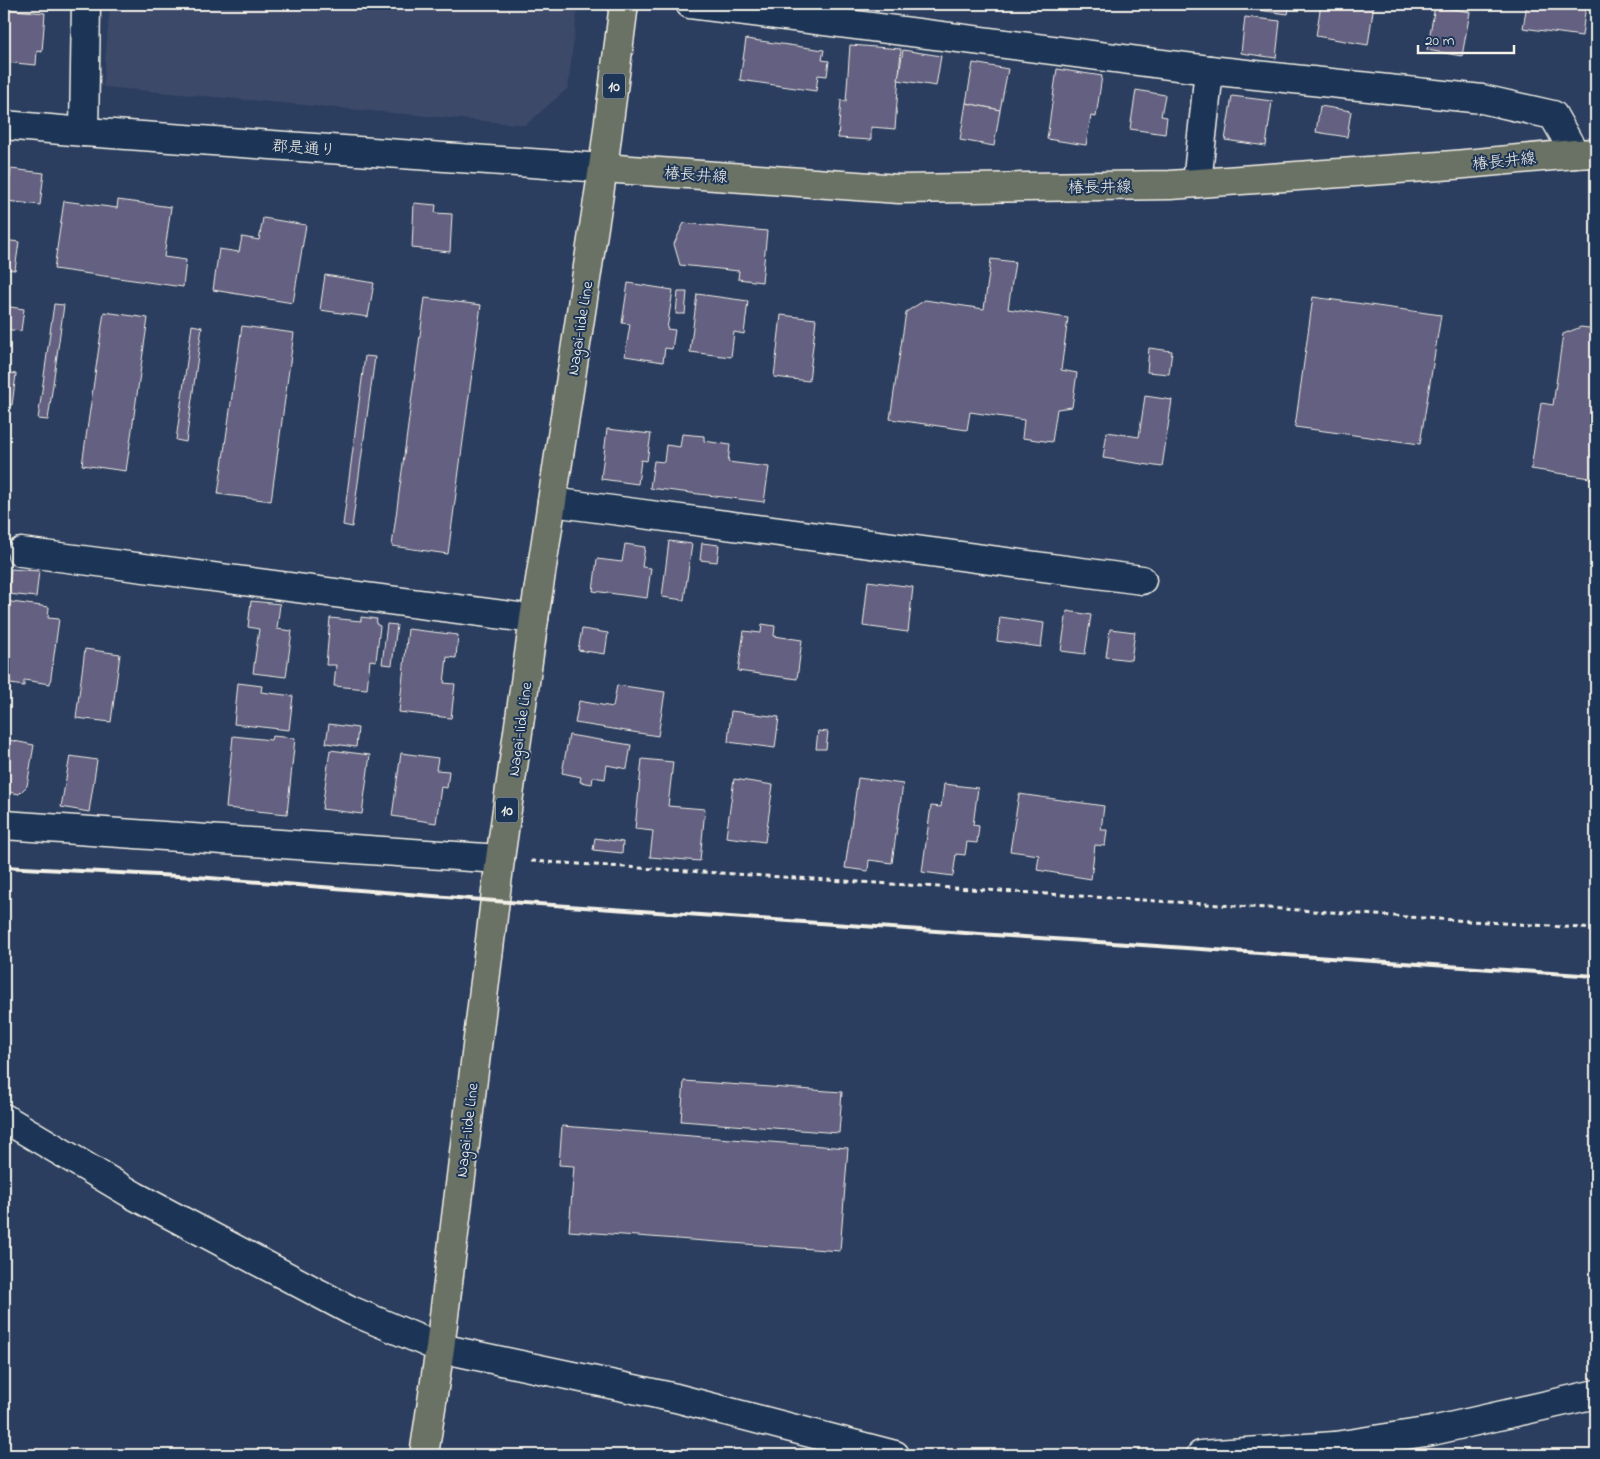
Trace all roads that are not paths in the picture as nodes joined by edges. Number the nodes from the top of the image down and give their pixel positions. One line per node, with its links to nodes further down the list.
1 (86, 4): 6 (street)
2 (624, 4): 8 (main road, Nagai-Iide Line / 10)
3 (690, 4): 4 (street)
4 (1209, 70): 7 (street); 9 (street)
5 (4, 125): 6 (street, 郡是通り)
6 (84, 132): 8 (street, 郡是通り)
7 (1586, 153): 9 (main road, 椿長井線)
8 (603, 168): 9 (main road, 椿長井線); 10 (main road, Nagai-Iide Line / 10)
9 (1197, 183)
10 (552, 502): 12 (street); 13 (main road, Nagai-Iide Line / 10)
11 (22, 552): 13 (street)
12 (1142, 580)
13 (534, 619): 15 (main road, Nagai-Iide Line / 10)
14 (4, 825): 15 (street)
15 (500, 859): 17 (main road, Nagai-Iide Line / 10)
16 (4, 1118): 17 (street)
17 (440, 1348): 19 (main road, Nagai-Iide Line / 10); 20 (street)
18 (1596, 1394): 21 (street)
19 (424, 1455)
20 (895, 1455)
21 (1201, 1455)

